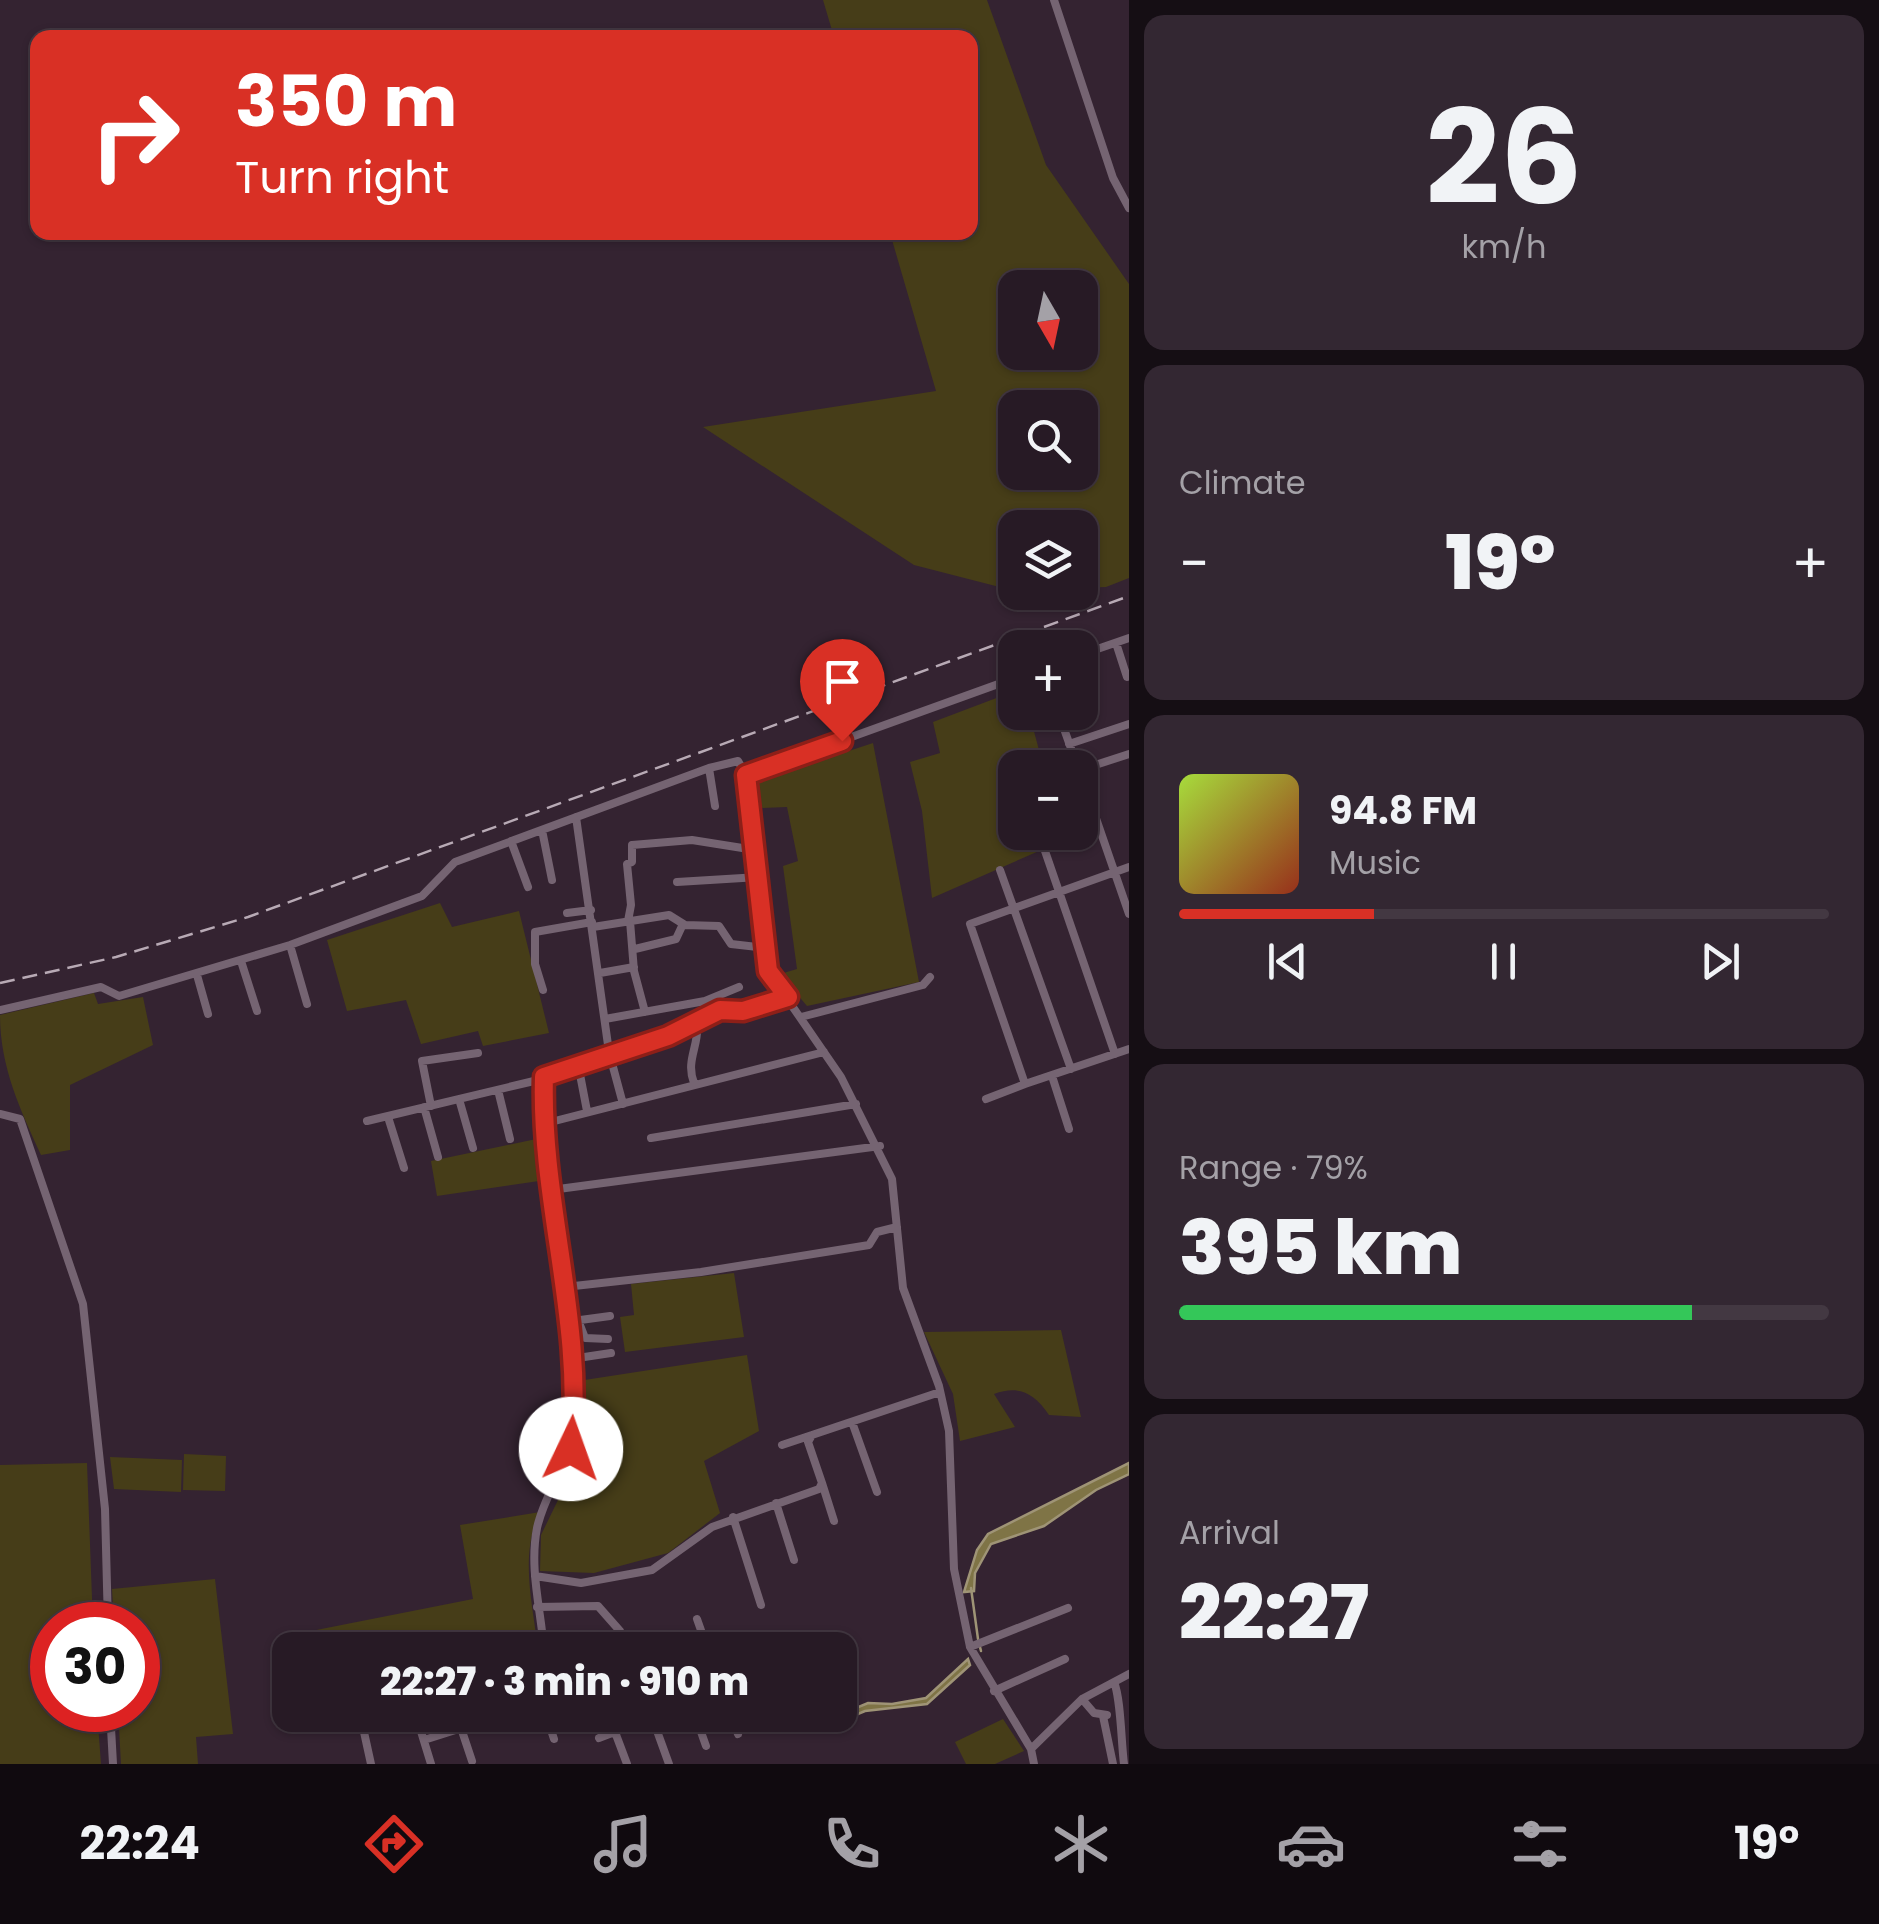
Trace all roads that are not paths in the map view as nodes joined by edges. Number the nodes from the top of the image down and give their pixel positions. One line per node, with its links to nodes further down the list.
1 (1054, 0): 2 (street)
2 (1129, 208)
3 (1129, 638): 4 (street)
4 (1116, 643): 5 (street); 6 (street)
5 (1098, 649)
6 (1127, 678)
7 (998, 684): 15 (street)
8 (1129, 724): 10 (street)
9 (1065, 730): 10 (street)
10 (1070, 744): 11 (street)
11 (1072, 750)
12 (1129, 754): 13 (street)
13 (1098, 764)
14 (709, 768): 15 (street); 16 (street); 17 (street)
15 (746, 775): 21 (street)
16 (716, 806)
17 (576, 817): 19 (street); 33 (street)
18 (1098, 825): 25 (street)
19 (542, 830): 20 (street); 27 (street)
20 (511, 841): 29 (street); 40 (street)
21 (755, 850): 26 (street); 36 (street)
22 (1045, 851): 30 (street)
23 (1129, 867): 25 (street)
24 (1000, 870): 31 (street)
25 (1114, 872): 30 (street); 35 (street)
26 (759, 877): 28 (street); 41 (street)
27 (552, 880)
28 (677, 882)
29 (528, 887)
30 (1060, 890): 31 (street); 65 (street)
31 (1014, 906): 67 (street); 71 (street)
32 (638, 909): 36 (street)
33 (591, 910): 34 (street); 38 (street)
34 (568, 913)
35 (1129, 914)
36 (635, 920): 37 (street); 38 (street); 39 (street); 42 (street)
37 (683, 924): 41 (street); 42 (street)
38 (592, 925): 45 (street); 49 (street)
39 (645, 932)
40 (290, 946): 43 (street); 52 (street)
41 (766, 948): 50 (street)
42 (635, 949): 44 (street)
43 (241, 961): 46 (street); 54 (street)
44 (634, 966): 45 (street); 55 (street)
45 (600, 973): 59 (street)
46 (197, 975): 53 (street); 56 (street)
47 (930, 977): 58 (street)
48 (739, 987): 51 (street)
49 (543, 990)
50 (788, 997): 57 (street); 58 (street)
51 (705, 1001): 55 (street); 57 (street)
52 (307, 1004)
53 (0, 1010)
54 (257, 1011)
55 (644, 1012): 59 (street)
56 (208, 1014)
57 (710, 1015): 60 (street)
58 (802, 1017): 64 (street)
59 (606, 1019): 63 (street)
60 (696, 1022): 63 (street); 70 (street)
61 (1129, 1049): 65 (street)
62 (478, 1052): 77 (street)
63 (609, 1052): 66 (street); 75 (street)
64 (824, 1052): 70 (street); 76 (street)
65 (1115, 1054): 67 (street)
66 (578, 1064): 69 (street); 78 (street)
67 (1071, 1070): 68 (street)
68 (1052, 1076): 71 (street); 83 (street)
69 (544, 1077): 72 (street); 82 (street)
70 (694, 1083): 75 (street)
71 (1026, 1084): 74 (street)
72 (498, 1090): 73 (street); 85 (street)
73 (459, 1099): 77 (street); 87 (street)
74 (986, 1099)
75 (623, 1104): 78 (street)
76 (856, 1104): 84 (street); 86 (street)
77 (428, 1107): 80 (street); 88 (street)
78 (587, 1111): 82 (street)
79 (0, 1114): 109 (street)
80 (388, 1117): 81 (street); 89 (street)
81 (367, 1121)
82 (542, 1124): 90 (street)
83 (1070, 1129)
84 (651, 1138)
85 (510, 1139)
86 (880, 1146): 90 (street); 91 (street)
87 (473, 1148)
88 (438, 1157)
89 (404, 1168)
90 (551, 1190): 92 (street)
91 (897, 1227): 92 (street); 98 (street)
92 (565, 1287): 94 (street)
93 (610, 1316): 94 (street)
94 (573, 1321): 95 (street); 97 (street)
95 (608, 1340)
96 (611, 1352): 97 (street)
97 (571, 1359): 108 (street)
98 (940, 1392): 99 (street); 117 (street)
99 (852, 1422): 100 (street); 103 (street)
100 (812, 1435): 101 (street); 102 (street)
101 (782, 1444)
102 (822, 1484): 104 (street); 106 (street)
103 (877, 1492)
104 (776, 1503): 105 (street); 107 (street)
105 (732, 1517): 108 (street); 110 (street)
106 (834, 1521)
107 (794, 1560)
108 (535, 1576): 111 (street)
109 (107, 1602)
110 (761, 1605)
111 (538, 1607): 114 (street); 115 (street)
112 (1068, 1608): 117 (street)
113 (697, 1619): 116 (street)
114 (541, 1632)
115 (620, 1632)
116 (702, 1632)
117 (970, 1648): 121 (street)
118 (1064, 1658): 121 (street)
119 (1129, 1674): 120 (street)
120 (1114, 1682): 122 (street); 123 (street)
121 (994, 1691): 138 (street)
122 (1082, 1699): 124 (street); 138 (street)
123 (1116, 1712): 124 (street); 147 (street)
124 (1102, 1716): 146 (street)
125 (111, 1732): 140 (street)
126 (364, 1732): 141 (street)
127 (421, 1732): 135 (street)
128 (449, 1732): 135 (street)
129 (462, 1732): 139 (street)
130 (551, 1732): 136 (street)
131 (615, 1732): 134 (street); 143 (street)
132 (659, 1732): 144 (street)
133 (701, 1732): 137 (street)
134 (599, 1738)
135 (424, 1740): 142 (street)
136 (554, 1740)
137 (706, 1746)
138 (1031, 1749): 145 (street)
139 (472, 1762)
140 (113, 1764)
141 (372, 1764)
142 (431, 1764)
143 (627, 1764)
144 (669, 1764)
145 (1034, 1764)
146 (1113, 1764)
147 (1124, 1764)

